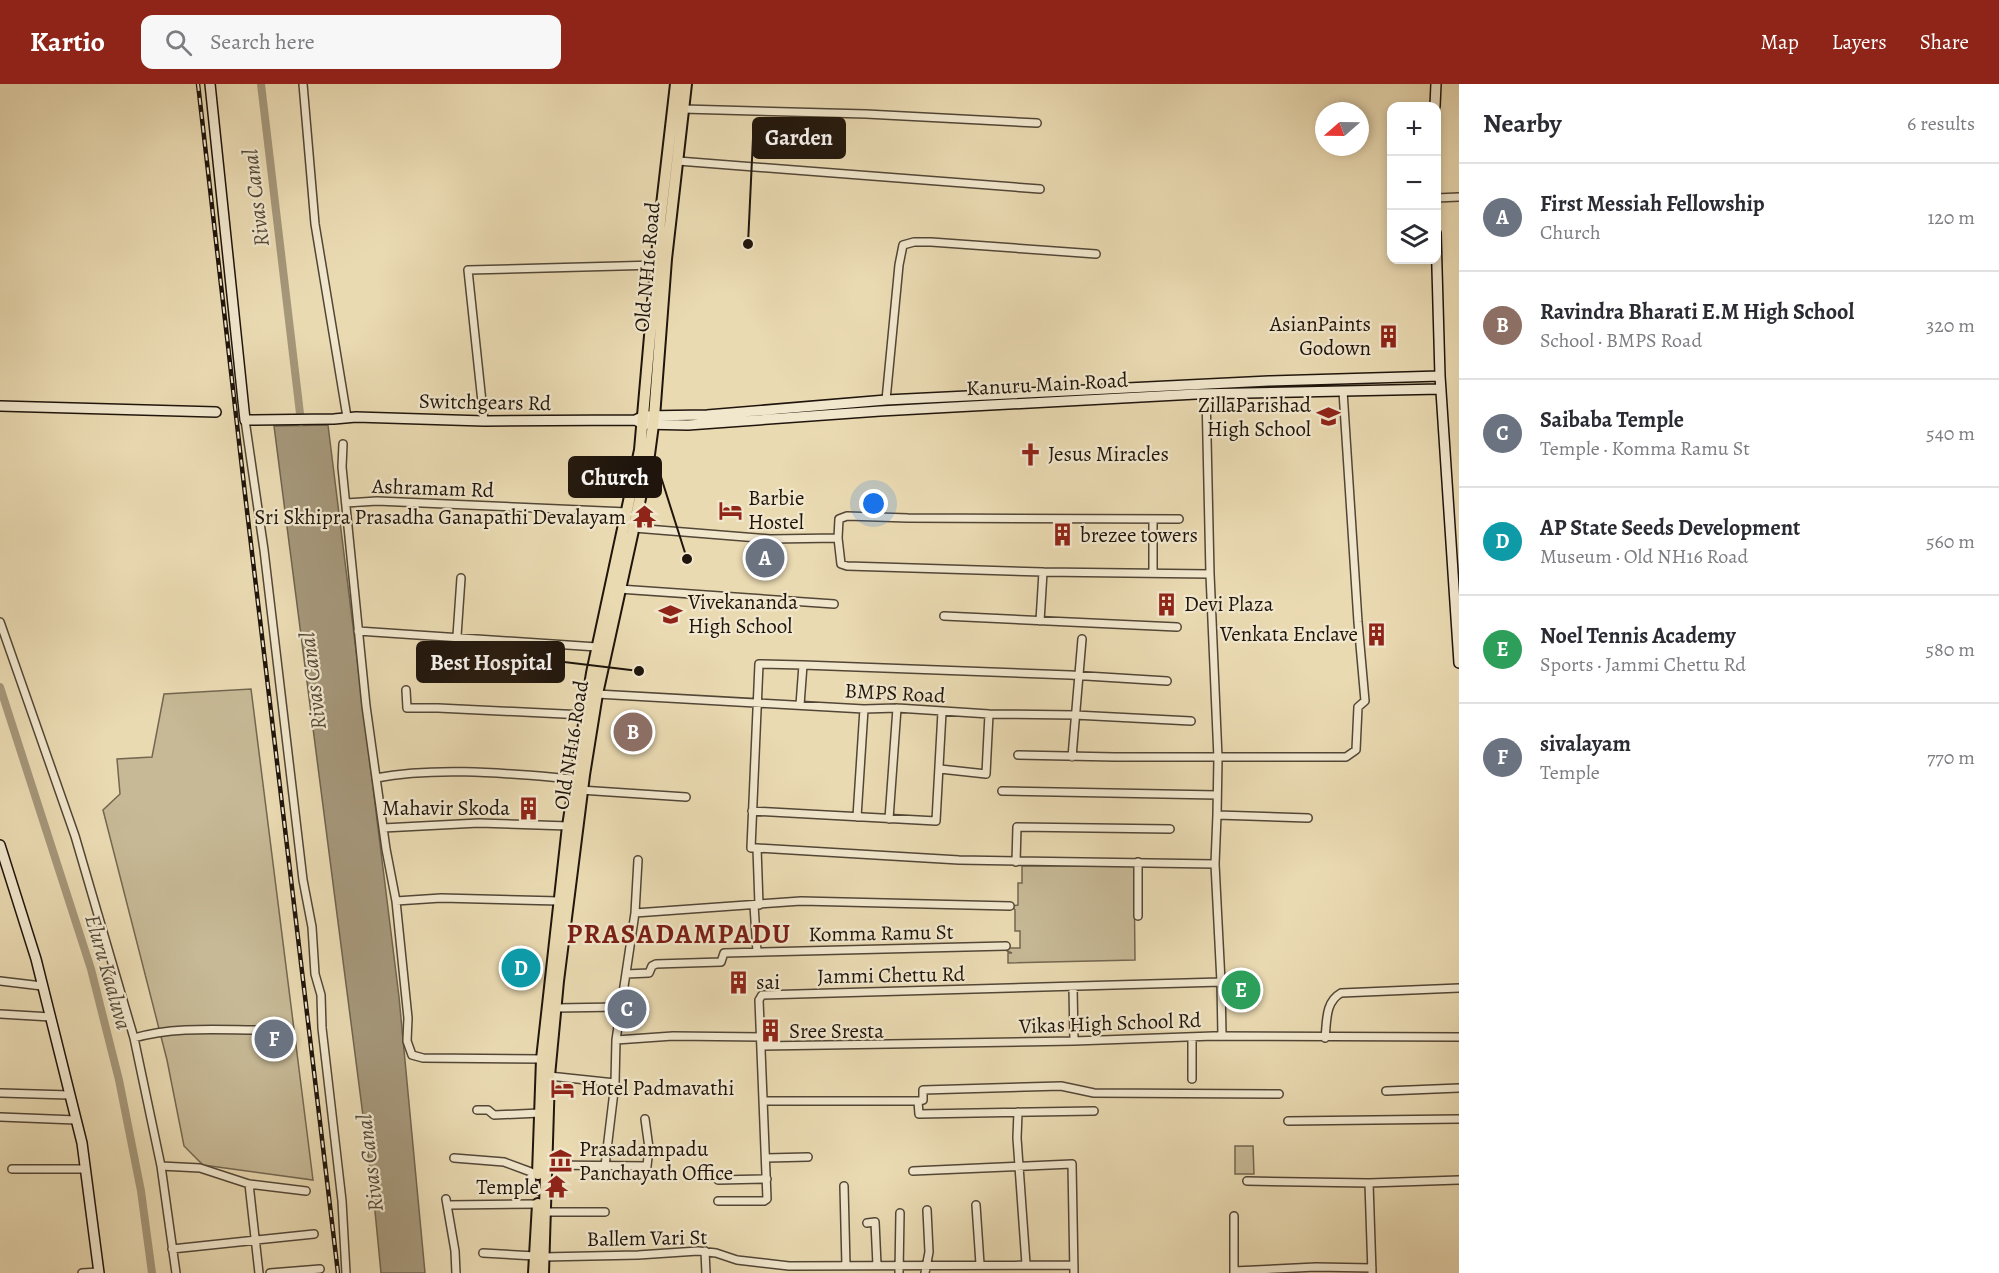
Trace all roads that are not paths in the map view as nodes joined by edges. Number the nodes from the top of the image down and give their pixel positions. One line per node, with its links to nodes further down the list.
1 (210, 84): 27 (main road)
2 (303, 84): 26 (street)
3 (676, 84): 15 (main road, Old NH16 Road)
4 (686, 84): 7 (main road, Old NH16 Road)
5 (1436, 84): 6 (main road)
6 (1436, 102)
7 (683, 109): 8 (street); 9 (main road, Old NH16 Road)
8 (1037, 123)
9 (678, 161): 10 (street); 28 (main road, Old NH16 Road)
10 (1040, 189)
11 (1459, 197): 12 (street)
12 (1441, 198)
13 (1096, 254): 23 (street)
14 (1438, 264): 16 (main road)
15 (657, 265): 28 (main road, Old NH16 Road); 29 (street)
16 (1440, 376): 17 (main road, Kanuru Main Road); 18 (main road)
17 (1285, 381): 20 (main road); 22 (main road, Kanuru Main Road)
18 (1441, 388): 19 (main road, Kanuru Main Road); 51 (main road)
19 (1343, 391): 20 (main road, Kanuru Main Road); 68 (street)
20 (1285, 392): 21 (main road, Kanuru Main Road)
21 (1206, 394): 22 (main road, Kanuru Main Road); 39 (street)
22 (1090, 395): 23 (main road, Kanuru Main Road); 28 (main road, Kanuru Main Road)
23 (886, 400): 28 (main road, Kanuru Main Road)
24 (0, 406): 25 (main road)
25 (216, 412)
26 (347, 417): 27 (main road, Switchgears Rd); 29 (main road, Switchgears Rd)
27 (245, 420): 187 (street)
28 (646, 420): 29 (main road, Switchgears Rd); 32 (main road, Old NH16 Road); 35 (main road, Old NH16 Road)
29 (484, 421)
30 (343, 444): 31 (street)
31 (346, 503): 32 (street, Ashramam Rd); 47 (street)
32 (627, 512): 50 (main road, Old NH16 Road)
33 (1153, 519): 34 (street); 36 (street); 38 (street)
34 (1179, 519)
35 (633, 528): 36 (street); 41 (main road, Old NH16 Road)
36 (838, 538): 37 (street)
37 (1043, 572): 38 (street); 44 (street)
38 (1153, 572): 39 (street)
39 (1210, 574): 68 (street)
40 (462, 578): 48 (street)
41 (619, 589): 42 (street); 56 (main road, Old NH16 Road)
42 (834, 604)
43 (944, 616): 44 (street)
44 (1041, 621): 46 (street)
45 (0, 622): 112 (street)
46 (1177, 627)
47 (358, 631): 48 (street); 70 (street)
48 (457, 636): 50 (street)
49 (1082, 639): 53 (street)
50 (597, 647): 63 (main road, Old NH16 Road)
51 (1459, 663)
52 (803, 665): 53 (street); 57 (street); 58 (street)
53 (1079, 676): 54 (street); 64 (street)
54 (1167, 681)
55 (406, 690): 63 (street)
56 (597, 694): 57 (street, BMPS Road); 71 (main road, Old NH16 Road)
57 (758, 703): 58 (street, BMPS Road); 75 (street)
58 (800, 705): 60 (street, BMPS Road)
59 (897, 708): 60 (street, BMPS Road); 61 (street, BMPS Road); 79 (street)
60 (864, 709): 77 (street)
61 (942, 712): 62 (street, BMPS Road); 69 (street)
62 (989, 714): 64 (street, BMPS Road); 69 (street)
63 (584, 715): 71 (main road, Old NH16 Road)
64 (1075, 715): 65 (street, BMPS Road); 67 (street)
65 (1191, 721)
66 (1018, 755): 67 (street)
67 (1072, 757): 68 (street)
68 (1218, 758): 73 (street)
69 (940, 769): 79 (street)
70 (376, 778): 71 (street); 81 (street)
71 (577, 786): 74 (street); 80 (main road, Old NH16 Road); 104 (main road, Old NH16 Road)
72 (1002, 791): 73 (street)
73 (1217, 795): 76 (street)
74 (686, 797)
75 (752, 811): 77 (street); 84 (street)
76 (1217, 815): 78 (street); 88 (street)
77 (857, 817): 79 (street)
78 (1308, 818)
79 (889, 819)
80 (568, 826): 81 (street); 89 (main road, Old NH16 Road)
81 (383, 828): 90 (street)
82 (1170, 829): 86 (street)
83 (0, 845): 100 (main road)
84 (757, 848): 86 (street); 91 (street)
85 (638, 860): 93 (street)
86 (1016, 862): 87 (street)
87 (1138, 862): 88 (street); 94 (street)
88 (1215, 864): 99 (street)
89 (559, 901): 90 (street); 117 (main road, Old NH16 Road)
90 (396, 902): 117 (street)
91 (756, 905): 92 (street); 93 (street); 96 (street)
92 (1010, 906)
93 (634, 913): 97 (street)
94 (1137, 916)
95 (1006, 946): 96 (street, Komma Ramu St)
96 (757, 952): 97 (street, Komma Ramu St)
97 (626, 974): 103 (street)
98 (0, 981): 100 (street)
99 (1221, 982): 101 (street, Jammi Chettu Rd); 108 (street)
100 (42, 986): 106 (main road)
101 (1073, 987): 109 (street, Jammi Chettu Rd); 115 (street)
102 (1459, 988): 113 (street)
103 (620, 1007): 104 (street); 114 (street)
104 (555, 1008): 118 (main road, Old NH16 Road)
105 (0, 1014): 106 (street)
106 (51, 1017): 125 (main road)
107 (262, 1030): 112 (street)
108 (1222, 1036): 110 (street, Vikas High School Rd); 113 (street, Vikas High School Rd)
109 (762, 1037): 114 (street); 116 (street, Jammi Chettu Rd)
110 (1192, 1037): 115 (street, Vikas High School Rd); 119 (street)
111 (1459, 1037): 113 (street, Vikas High School Rd)
112 (134, 1038): 141 (street)
113 (1325, 1038)
114 (616, 1040): 120 (street)
115 (1074, 1041): 116 (street, Vikas High School Rd)
116 (762, 1046): 126 (street, Jammi Chettu Rd)
117 (542, 1059): 131 (main road, Old NH16 Road)
118 (549, 1076): 120 (street); 140 (main road, Old NH16 Road)
119 (1192, 1079)
120 (615, 1083): 142 (street)
121 (1459, 1088): 122 (street)
122 (1386, 1092)
123 (2, 1093): 125 (street)
124 (1279, 1094): 127 (street)
125 (69, 1095): 135 (main road)
126 (764, 1101): 127 (street); 139 (street, Jammi Chettu Rd)
127 (918, 1101): 129 (street)
128 (477, 1110): 131 (street)
129 (1018, 1112): 130 (street); 143 (street)
130 (1094, 1112)
131 (540, 1113): 155 (main road, Old NH16 Road)
132 (0, 1117): 135 (street)
133 (645, 1119): 142 (street)
134 (1459, 1119): 136 (street)
135 (76, 1120): 144 (main road)
136 (1288, 1121)
137 (808, 1157): 139 (street)
138 (454, 1158): 155 (street)
139 (766, 1158): 147 (street, Jammi Chettu Rd)
140 (546, 1165): 142 (street); 158 (main road, Old NH16 Road)
141 (161, 1166): 152 (street); 166 (street)
142 (605, 1166)
143 (1019, 1166): 146 (street); 172 (street); 179 (street)
144 (86, 1168): 145 (street); 183 (main road)
145 (12, 1169)
146 (913, 1171)
147 (766, 1179): 148 (street); 156 (street, Jammi Chettu Rd)
148 (718, 1180)
149 (1459, 1180): 151 (street)
150 (1247, 1181): 151 (street)
151 (1369, 1183): 180 (street)
152 (249, 1184): 154 (street); 165 (street)
153 (844, 1186): 173 (street)
154 (306, 1191)
155 (538, 1191): 158 (main road, Old NH16 Road)
156 (718, 1201)
157 (976, 1205): 170 (street)
158 (541, 1208): 160 (street); 169 (main road, Old NH16 Road); 188 (street)
159 (927, 1210): 178 (street)
160 (605, 1212)
161 (900, 1213): 177 (street)
162 (1234, 1216): 181 (street)
163 (867, 1223): 174 (street)
164 (314, 1234): 165 (street)
165 (256, 1240): 166 (street); 185 (street)
166 (172, 1249): 184 (street)
167 (705, 1251): 169 (street, Ballem Vari St); 176 (street, Ballem Vari St); 191 (street)
168 (483, 1253): 169 (street, Ballem Vari St)
169 (539, 1256): 189 (main road, Old NH16 Road); 190 (main road, Old NH16 Road)
170 (980, 1264): 171 (street, Ballem Vari St); 178 (street, Ballem Vari St)
171 (1008, 1264): 172 (street, Ballem Vari St); 192 (street)
172 (1026, 1264): 179 (street, Ballem Vari St)
173 (842, 1268): 174 (street, Ballem Vari St); 176 (street, Ballem Vari St)
174 (874, 1268): 177 (street, Ballem Vari St)
175 (320, 1269): 186 (street)
176 (789, 1269)
177 (899, 1269): 178 (street, Ballem Vari St)
178 (925, 1269)
179 (1074, 1269)
180 (1372, 1270): 181 (street)
181 (1234, 1272)
182 (82, 1273): 183 (street)
183 (99, 1273)
184 (176, 1273)
185 (260, 1273)
186 (270, 1273)
187 (346, 1273)
188 (456, 1273)
189 (534, 1273)
190 (543, 1273)
191 (706, 1273)
192 (1009, 1273)

